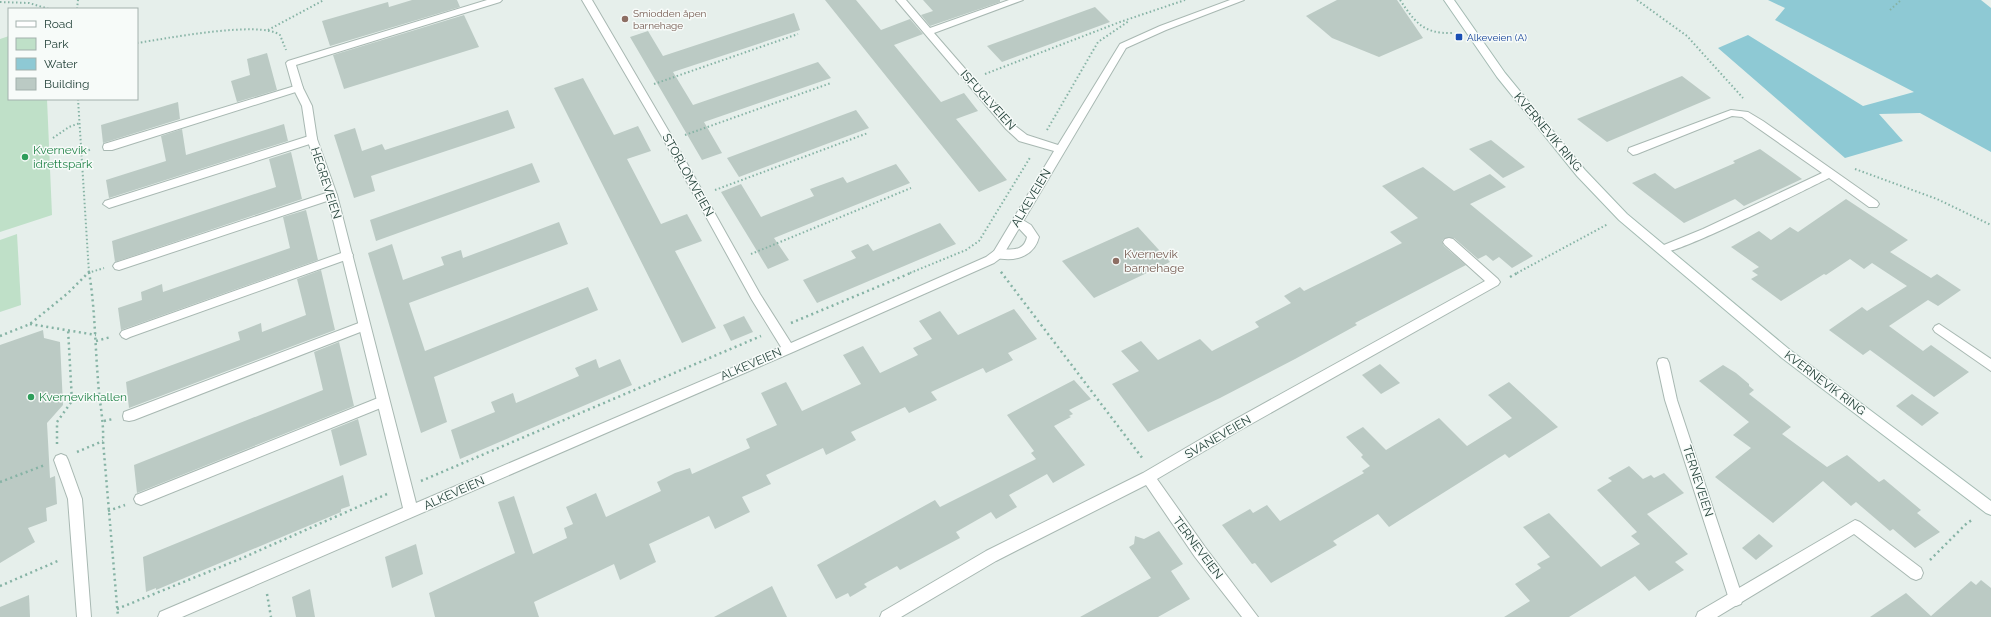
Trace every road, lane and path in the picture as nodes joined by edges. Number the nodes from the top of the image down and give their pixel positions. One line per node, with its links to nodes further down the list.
1 (324, 0): 16 (path)
2 (497, 0): 21 (street)
3 (587, 0): 25 (street, STORLOMVEIEN)
4 (901, 0): 17 (street, ISFUGLVEIEN)
5 (1018, 0): 17 (street)
6 (1185, 0): 15 (path)
7 (1239, 0): 35 (street, ALKEVEIEN)
8 (1400, 0): 18 (path)
9 (1449, 0): 44 (street, KVERNEVIK RING)
10 (1637, 0): 27 (path)
11 (1901, 0): 14 (path)
12 (0, 2): 13 (path)
13 (46, 8)
14 (1890, 10)
15 (1129, 21): 22 (path); 33 (path)
16 (267, 30): 20 (path); 21 (path)
17 (928, 32): 22 (street, ISFUGLVEIEN)
18 (1453, 33)
19 (798, 34): 25 (path)
20 (138, 43)
21 (291, 63): 24 (street, HEGREVEIEN)
22 (969, 80): 33 (street, ISFUGLVEIEN)
23 (831, 83): 32 (path)
24 (298, 88): 31 (street, HEGREVEIEN); 34 (street)
25 (639, 89): 32 (street, STORLOMVEIEN)
26 (78, 100): 28 (path)
27 (1747, 102)
28 (80, 123): 30 (path); 53 (path)
29 (868, 133): 41 (path)
30 (53, 138)
31 (312, 139): 40 (street, HEGREVEIEN); 42 (street)
32 (669, 140): 41 (street, STORLOMVEIEN)
33 (1038, 143): 35 (street, ISFUGLVEIEN); 58 (path)
34 (108, 146)
35 (1060, 149): 45 (street, ALKEVEIEN)
36 (1633, 151): 38 (street)
37 (1853, 169): 46 (path)
38 (1829, 174): 43 (street); 48 (street)
39 (911, 188): 51 (path)
40 (332, 195): 49 (street, HEGREVEIEN); 52 (street)
41 (700, 196): 51 (street, STORLOMVEIEN)
42 (109, 204)
43 (1873, 204)
44 (1623, 217): 48 (street, KVERNEVIK RING); 54 (path)
45 (1018, 221): 50 (street, ALKEVEIEN); 50 (street)
46 (1991, 225)
47 (1449, 242): 54 (street)
48 (1663, 250): 72 (street, KVERNEVIK RING)
49 (347, 255): 56 (street, HEGREVEIEN); 61 (street)
50 (994, 257): 63 (street, ALKEVEIEN); 69 (path)
51 (736, 260): 58 (street, STORLOMVEIEN)
52 (119, 266)
53 (89, 272): 55 (path); 60 (path)
54 (1494, 282): 69 (street, SVANEVEIEN)
55 (30, 324): 57 (path); 62 (path)
56 (364, 326): 66 (street, HEGREVEIEN); 67 (street)
57 (68, 329): 60 (path); 68 (path)
58 (778, 329): 63 (street, STORLOMVEIEN); 70 (path)
59 (1939, 329): 65 (street)
60 (96, 334): 80 (path)
61 (126, 334)
62 (0, 336)
63 (789, 349): 73 (street, ALKEVEIEN)
64 (1663, 363): 79 (street, TERNEVEIEN)
65 (1991, 366)
66 (383, 401): 70 (street, HEGREVEIEN); 71 (street)
67 (129, 416)
68 (61, 460): 75 (street)
69 (1148, 478): 85 (street, SVANEVEIEN); 86 (street, TERNEVEIEN)
70 (404, 487): 73 (street, HEGREVEIEN); 80 (path)
71 (141, 499)
72 (1991, 509)
73 (411, 512): 77 (street, ALKEVEIEN)
74 (1977, 518): 76 (path)
75 (79, 552): 78 (path); 81 (street)
76 (1916, 573): 79 (street)
77 (264, 575): 83 (street, ALKEVEIEN); 84 (path)
78 (0, 586)
79 (1736, 599): 87 (street)
80 (117, 609): 82 (path)
81 (84, 617)
82 (118, 617)
83 (165, 617)
84 (271, 617)
85 (887, 617)
86 (1251, 617)
87 (1703, 617)

